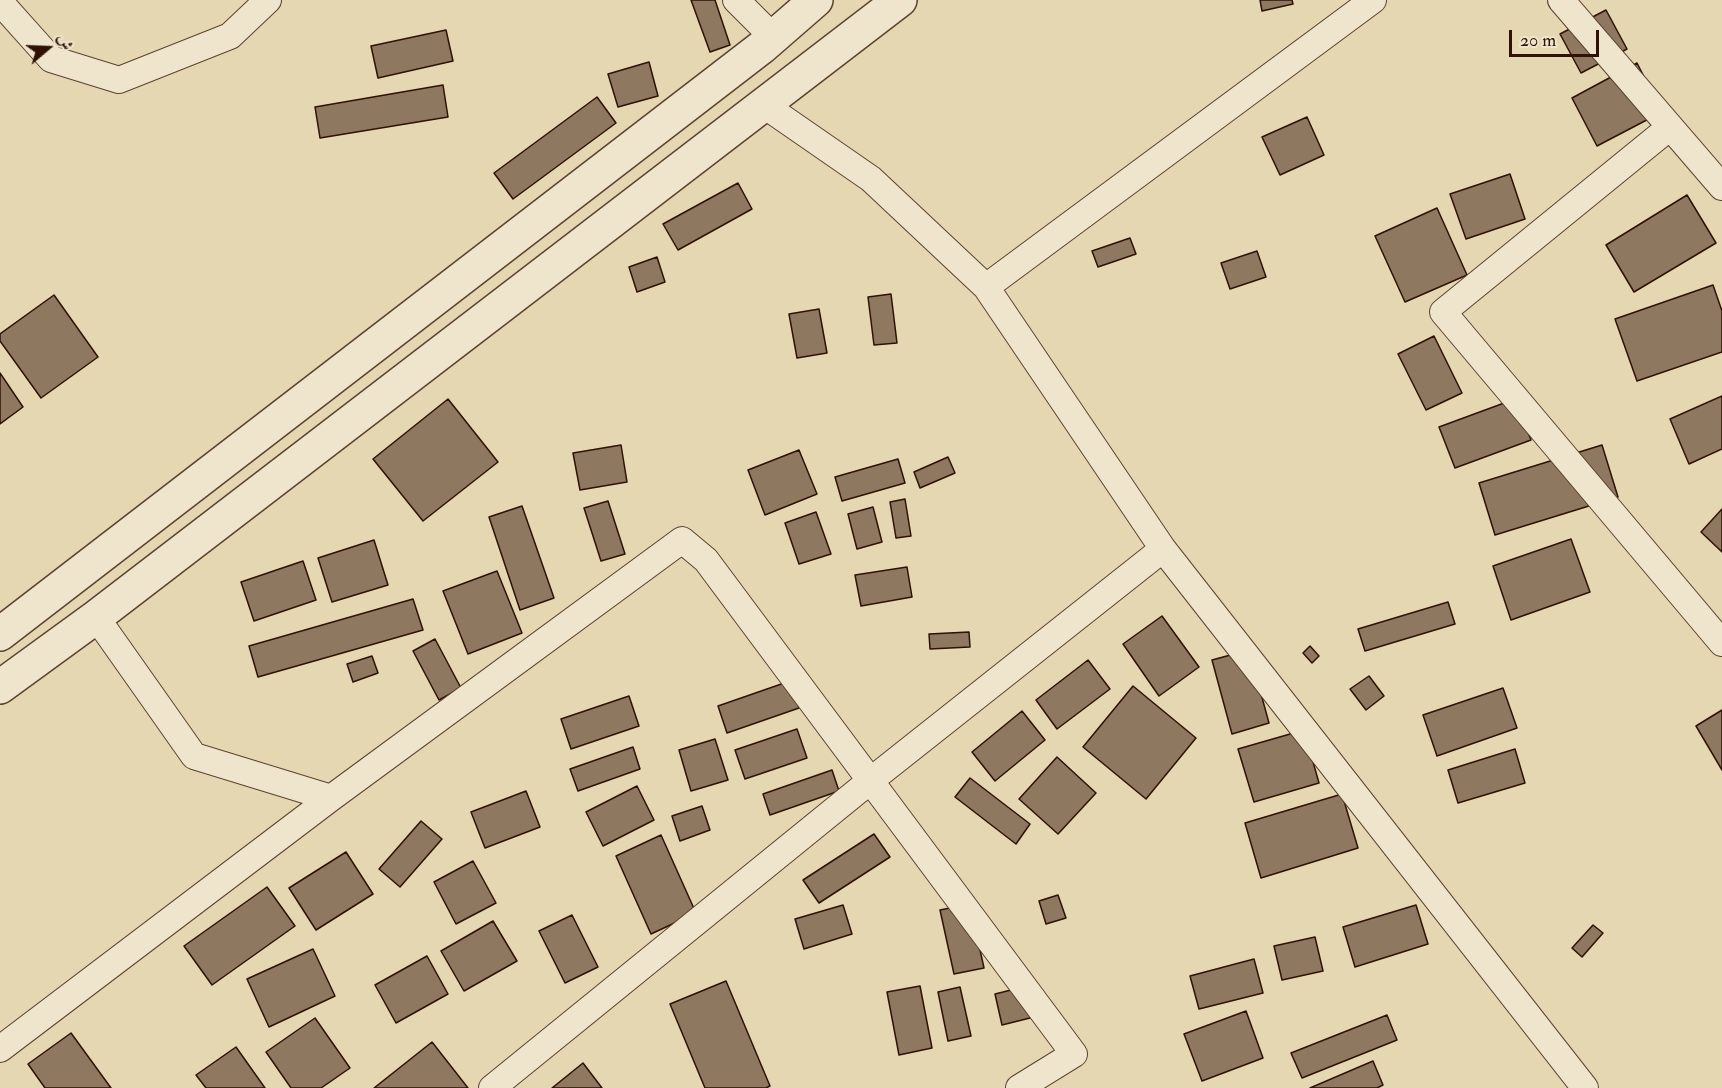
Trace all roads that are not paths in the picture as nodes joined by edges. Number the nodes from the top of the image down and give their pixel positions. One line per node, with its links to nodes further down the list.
1 (268, 0): 7 (street)
2 (736, 0): 8 (street)
3 (816, 0): 8 (street)
4 (900, 0): 9 (street)
5 (1373, 0): 12 (street)
6 (1561, 0): 10 (street)
7 (0, 2)
8 (773, 37): 15 (street)
9 (764, 105): 12 (street); 14 (street)
10 (1670, 127): 11 (street); 16 (street)
11 (1722, 187)
12 (986, 287): 13 (street)
13 (1163, 549): 18 (street); 23 (street)
14 (96, 617): 17 (street); 19 (street)
15 (0, 634)
16 (1722, 643)
17 (0, 687)
18 (870, 781): 19 (street); 21 (street); 22 (street)
19 (330, 798): 20 (street)
20 (0, 1049)
21 (492, 1088)
22 (1019, 1088)
23 (1585, 1088)

